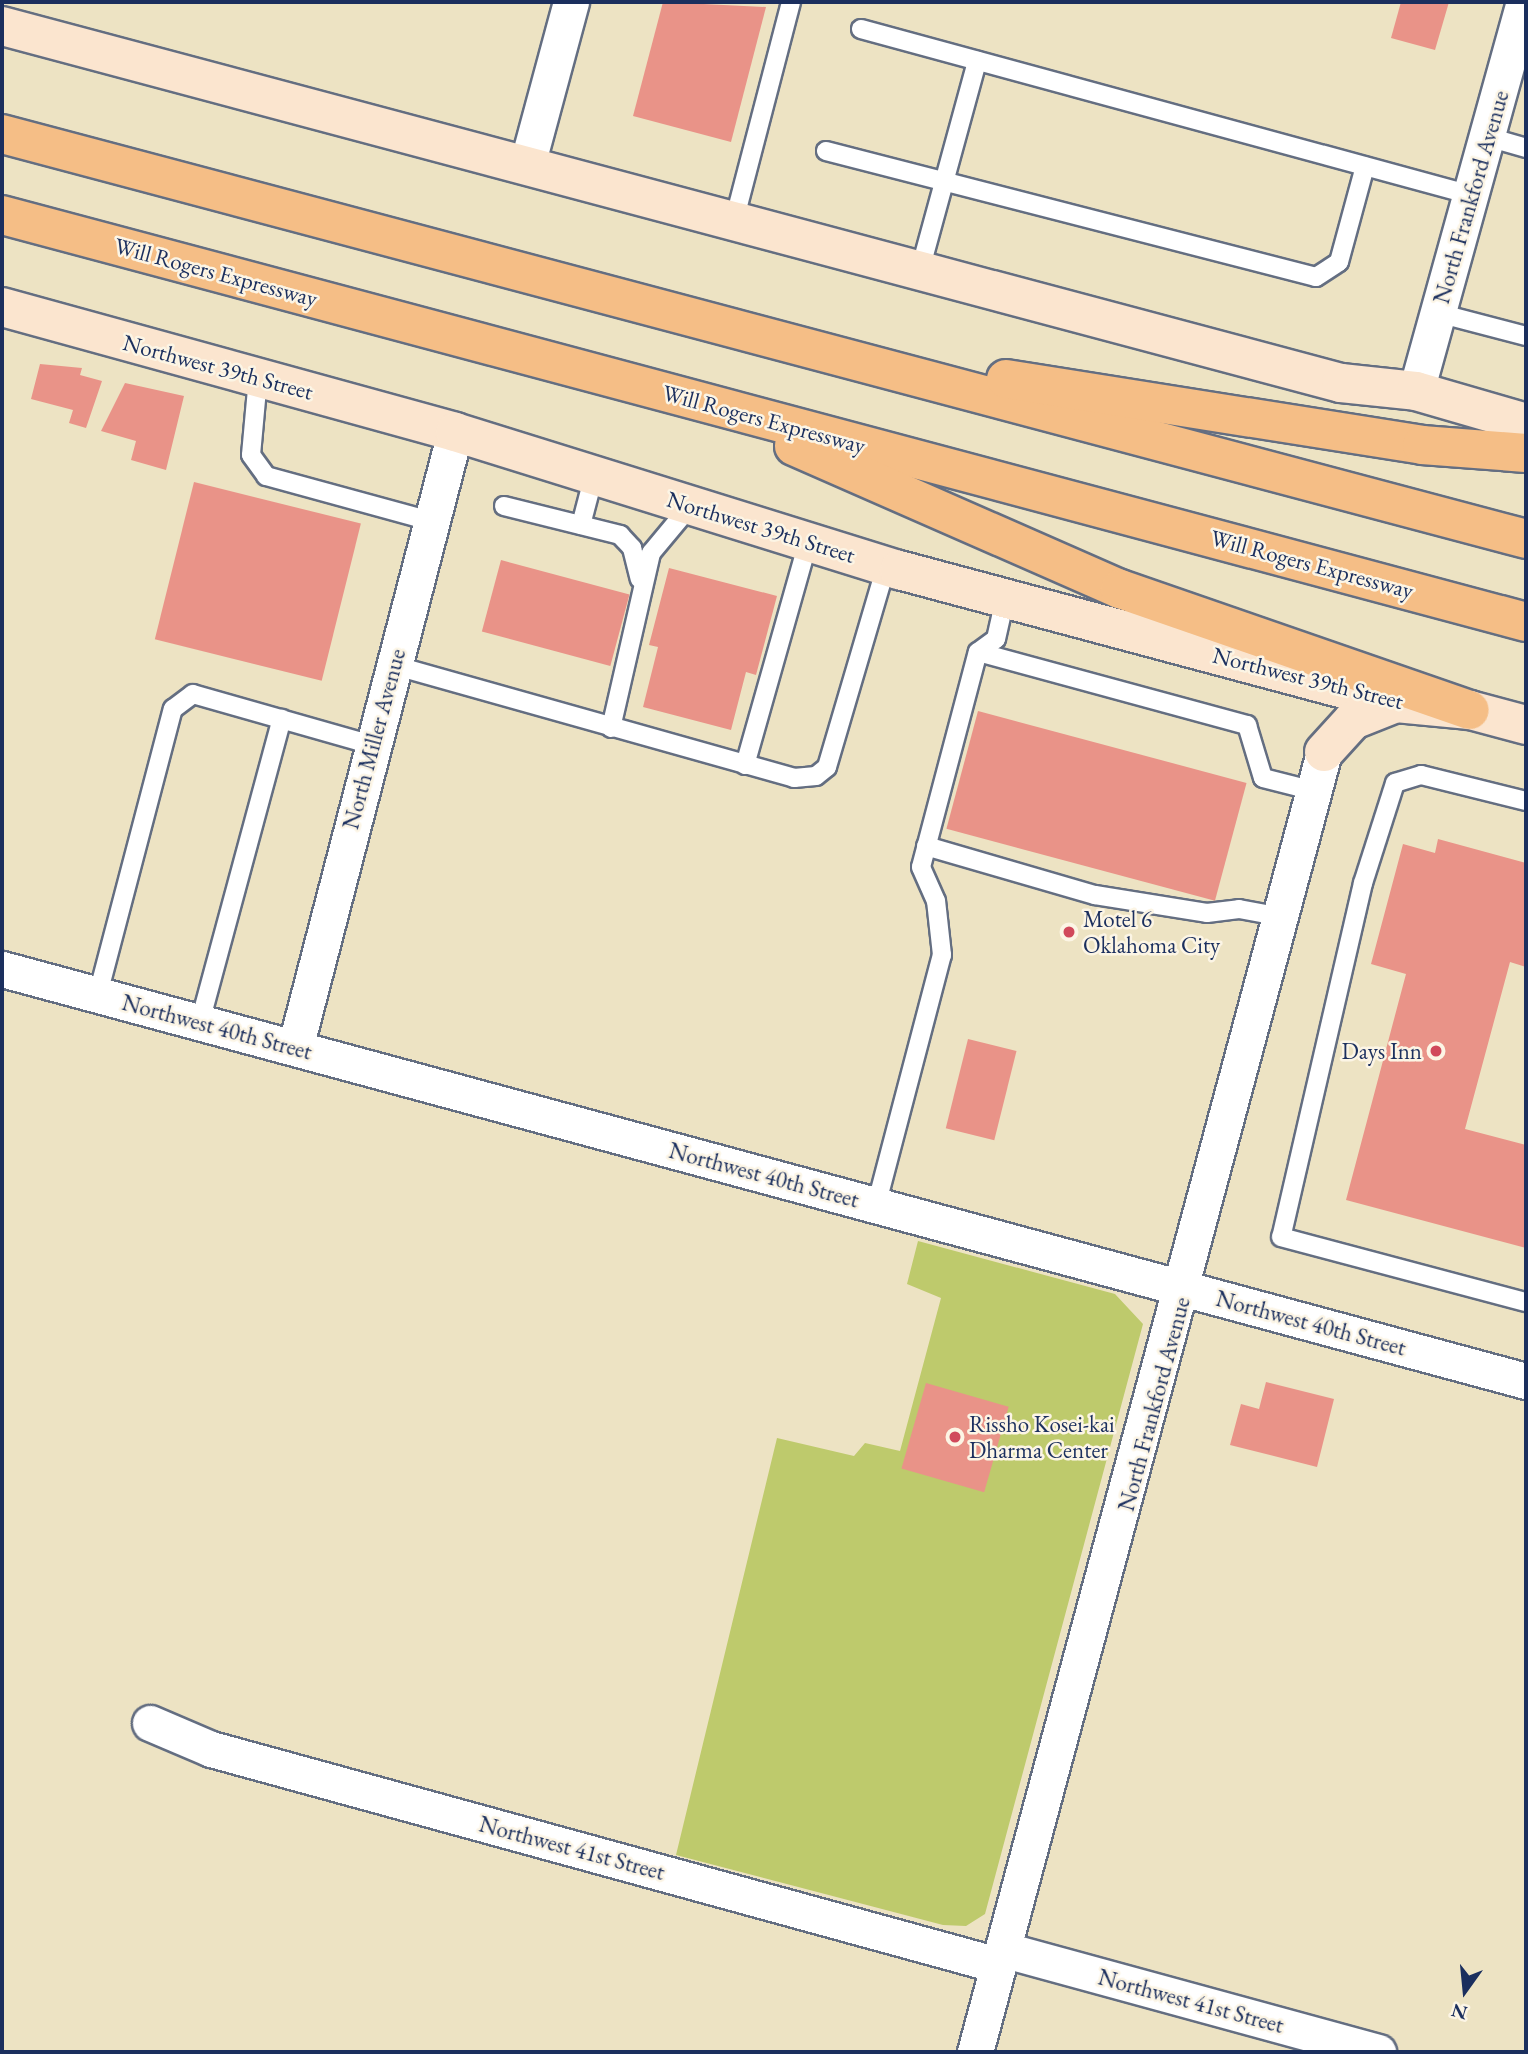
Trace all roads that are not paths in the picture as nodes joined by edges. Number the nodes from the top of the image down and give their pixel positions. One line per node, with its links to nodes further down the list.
1 (571, 2): 11 (street)
2 (791, 2): 16 (lane)
3 (1524, 2): 8 (street, North Frankford Avenue)
4 (2, 26): 11 (main road)
5 (861, 29): 6 (lane)
6 (977, 61): 12 (lane); 13 (lane)
7 (2, 134): 21 (highway)
8 (1488, 137): 9 (lane); 14 (street, North Frankford Avenue)
9 (1526, 148)
10 (826, 151): 13 (lane)
11 (527, 165): 16 (main road)
12 (1365, 166): 13 (lane); 14 (lane)
13 (944, 181): 17 (lane)
14 (1472, 195): 19 (street, North Frankford Avenue)
15 (2, 215): 24 (highway, Will Rogers Expressway)
16 (734, 221): 17 (main road)
17 (920, 270): 23 (main road)
18 (2, 307): 22 (main road, Northwest 39th Street)
19 (1438, 313): 20 (lane); 23 (street, North Frankford Avenue)
20 (1526, 337)
21 (825, 353): 27 (highway); 33 (highway)
22 (258, 378): 26 (main road, Northwest 39th Street); 31 (lane)
23 (1416, 391): 25 (main road)
24 (676, 395): 38 (highway, Will Rogers Expressway); 42 (highway)
25 (1526, 423)
26 (455, 432): 28 (main road, Northwest 39th Street); 31 (street, North Miller Avenue)
27 (1526, 453)
28 (594, 475): 29 (main road, Northwest 39th Street); 32 (lane)
29 (691, 505): 34 (main road, Northwest 39th Street); 36 (lane)
30 (504, 506): 32 (lane)
31 (431, 521): 40 (street, North Miller Avenue)
32 (581, 525): 36 (lane)
33 (1526, 539)
34 (808, 542): 35 (main road, Northwest 39th Street); 48 (lane)
35 (886, 566): 37 (main road, Northwest 39th Street); 48 (lane)
36 (641, 583): 45 (lane)
37 (1005, 599): 39 (lane); 41 (main road, Northwest 39th Street)
38 (1526, 622)
39 (978, 652): 49 (lane); 51 (lane)
40 (393, 665): 45 (lane); 46 (street, North Miller Avenue)
41 (1396, 704): 42 (main road, Northwest 39th Street); 47 (main road)
42 (1470, 710): 44 (main road, Northwest 39th Street)
43 (282, 719): 46 (lane); 54 (lane); 55 (lane)
44 (1526, 725)
45 (611, 728): 48 (lane)
46 (372, 745): 56 (street, North Miller Avenue)
47 (1324, 752): 49 (street, North Frankford Avenue)
48 (745, 765)
49 (1314, 792): 52 (street, North Frankford Avenue)
50 (1526, 801): 59 (lane)
51 (926, 846): 52 (lane); 57 (lane)
52 (1282, 916): 58 (street, North Frankford Avenue)
53 (2, 969): 54 (street, Northwest 40th Street)
54 (98, 994): 55 (street, Northwest 40th Street)
55 (200, 1021): 56 (street, Northwest 40th Street)
56 (295, 1048): 57 (street, Northwest 40th Street)
57 (876, 1206): 58 (street, Northwest 40th Street)
58 (1185, 1289): 60 (street, Northwest 40th Street); 62 (street, North Frankford Avenue)
59 (1526, 1302)
60 (1526, 1381)
61 (150, 1723): 62 (street, Northwest 41st Street)
62 (1001, 1958): 63 (street, North Frankford Avenue); 64 (street, Northwest 41st Street)
63 (975, 2052)
64 (1378, 2052)

